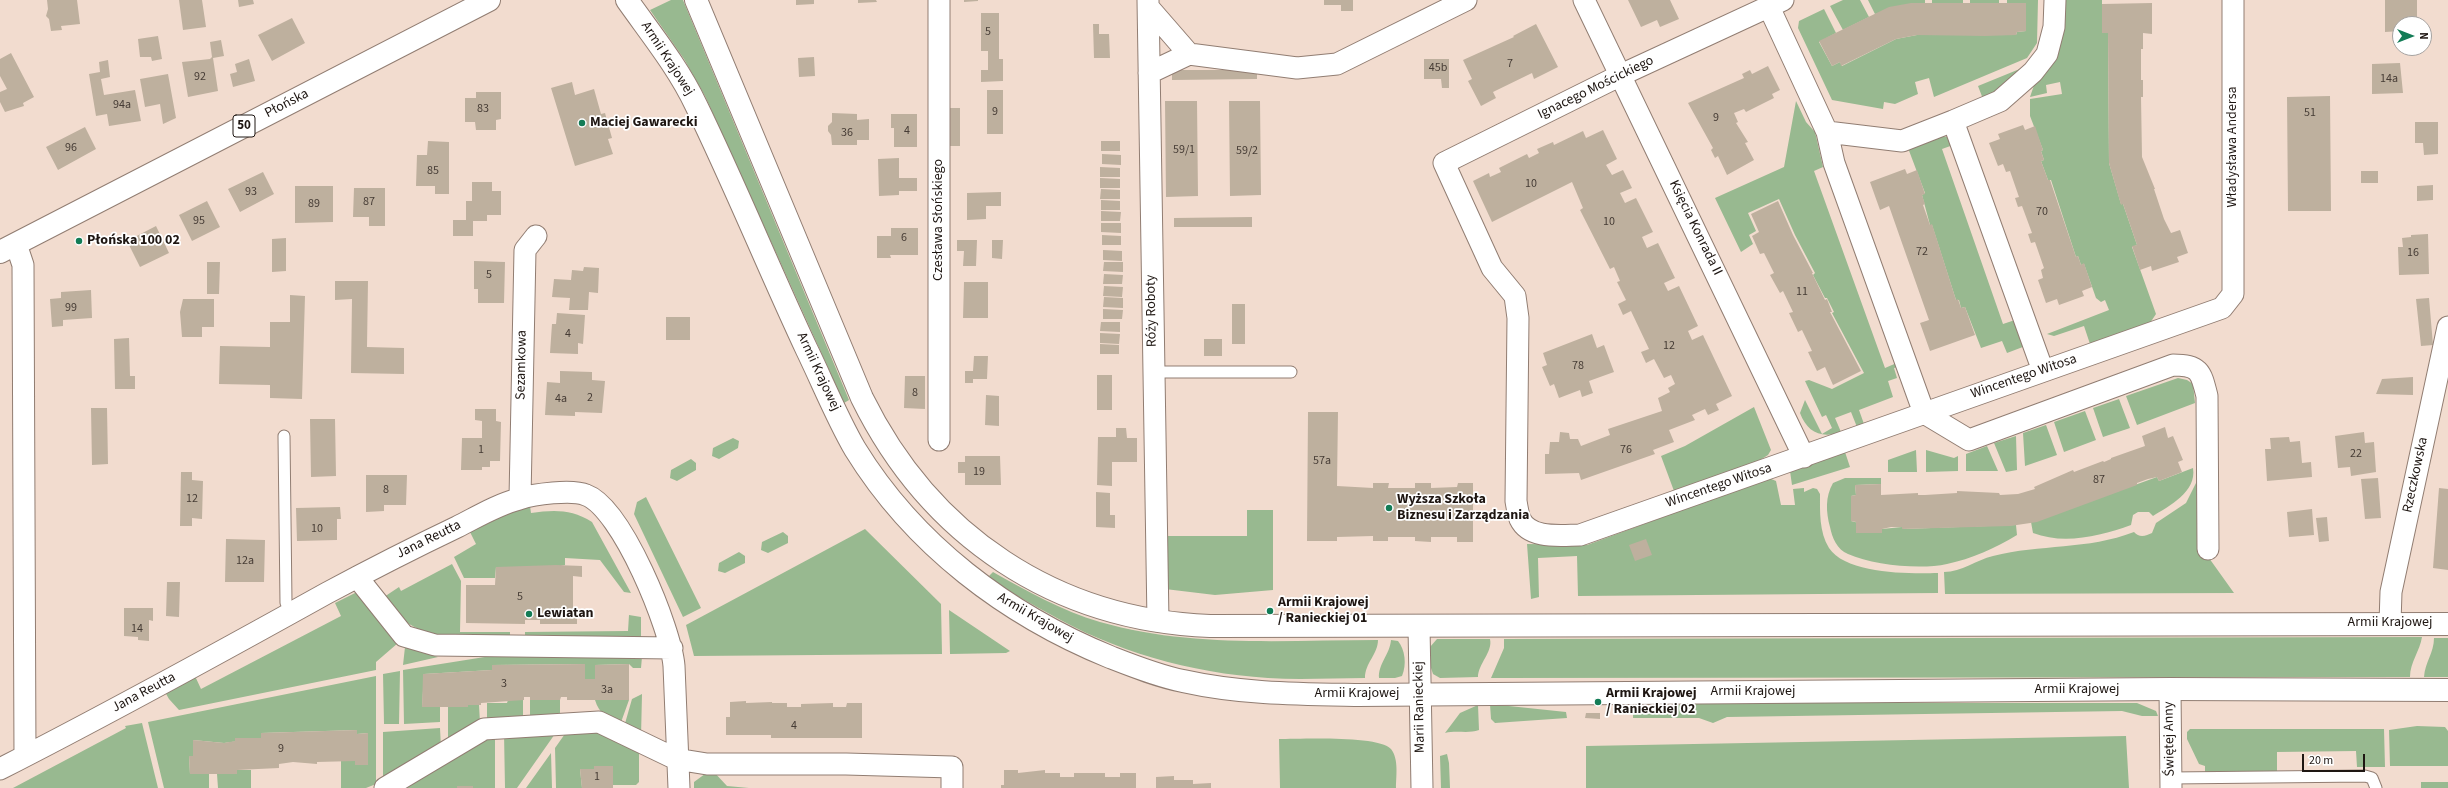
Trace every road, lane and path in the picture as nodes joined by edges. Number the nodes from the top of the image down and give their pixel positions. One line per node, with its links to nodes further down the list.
1 (489, 0): 18 (main road, Płońska / 50)
2 (627, 0): 40 (main road, Armii Krajowej)
3 (696, 0): 33 (main road, Armii Krajowej)
4 (939, 0): 27 (street, Czesława Słońskiego)
5 (1466, 0): 11 (street)
6 (1584, 0): 13 (street, Księcia Konrada II)
7 (2055, 0): 14 (street)
8 (2233, 0): 19 (street, Władysława Andersa)
9 (1776, 3): 13 (street, Ignacego Mościckiego); 15 (street)
10 (1148, 4): 11 (street); 12 (street, Róży Roboty)
11 (1189, 54): 12 (street)
12 (1149, 73): 23 (street, Róży Roboty)
13 (1621, 75): 16 (street, Ignacego Mościckiego); 28 (street, Księcia Konrada II)
14 (1953, 121): 15 (street); 22 (street)
15 (1826, 132): 25 (street)
16 (1458, 198): 28 (street, Wincentego Witosa)
17 (536, 236): 29 (street, Sezamkowa)
18 (8, 248): 41 (street)
19 (2233, 294): 22 (street, Wincentego Witosa)
20 (2448, 327): 21 (street, Rzeczkowska)
21 (2444, 363): 34 (street, Rzeczkowska)
22 (2044, 370): 25 (street, Wincentego Witosa)
23 (1153, 372): 24 (lane); 33 (street, Róży Roboty)
24 (1291, 372)
25 (1924, 413): 28 (street, Wincentego Witosa); 30 (street)
26 (284, 436): 32 (lane)
27 (938, 440)
28 (1804, 457)
29 (520, 498): 31 (street, Jana Reutta); 37 (street, Jana Reutta)
30 (2208, 549)
31 (357, 577): 37 (street); 41 (street, Jana Reutta)
32 (286, 602)
33 (1158, 622): 36 (main road, Armii Krajowej)
34 (2390, 623): 35 (main road, Armii Krajowej); 36 (main road, Armii Krajowej)
35 (2448, 624)
36 (1419, 626): 40 (street, Marii Ranieckiej)
37 (672, 648): 42 (street, Jana Reutta)
38 (2170, 689): 39 (main road, Armii Krajowej); 40 (main road, Armii Krajowej); 44 (street, Świętej Anny)
39 (2448, 690)
40 (1419, 693): 48 (street, Marii Ranieckiej)
41 (25, 756): 43 (street, Jana Reutta)
42 (676, 759): 45 (street); 46 (street, Jana Reutta); 47 (street)
43 (0, 769)
44 (2171, 783): 49 (lane)
45 (385, 788)
46 (679, 788)
47 (952, 788)
48 (1422, 788)
49 (2376, 788)

